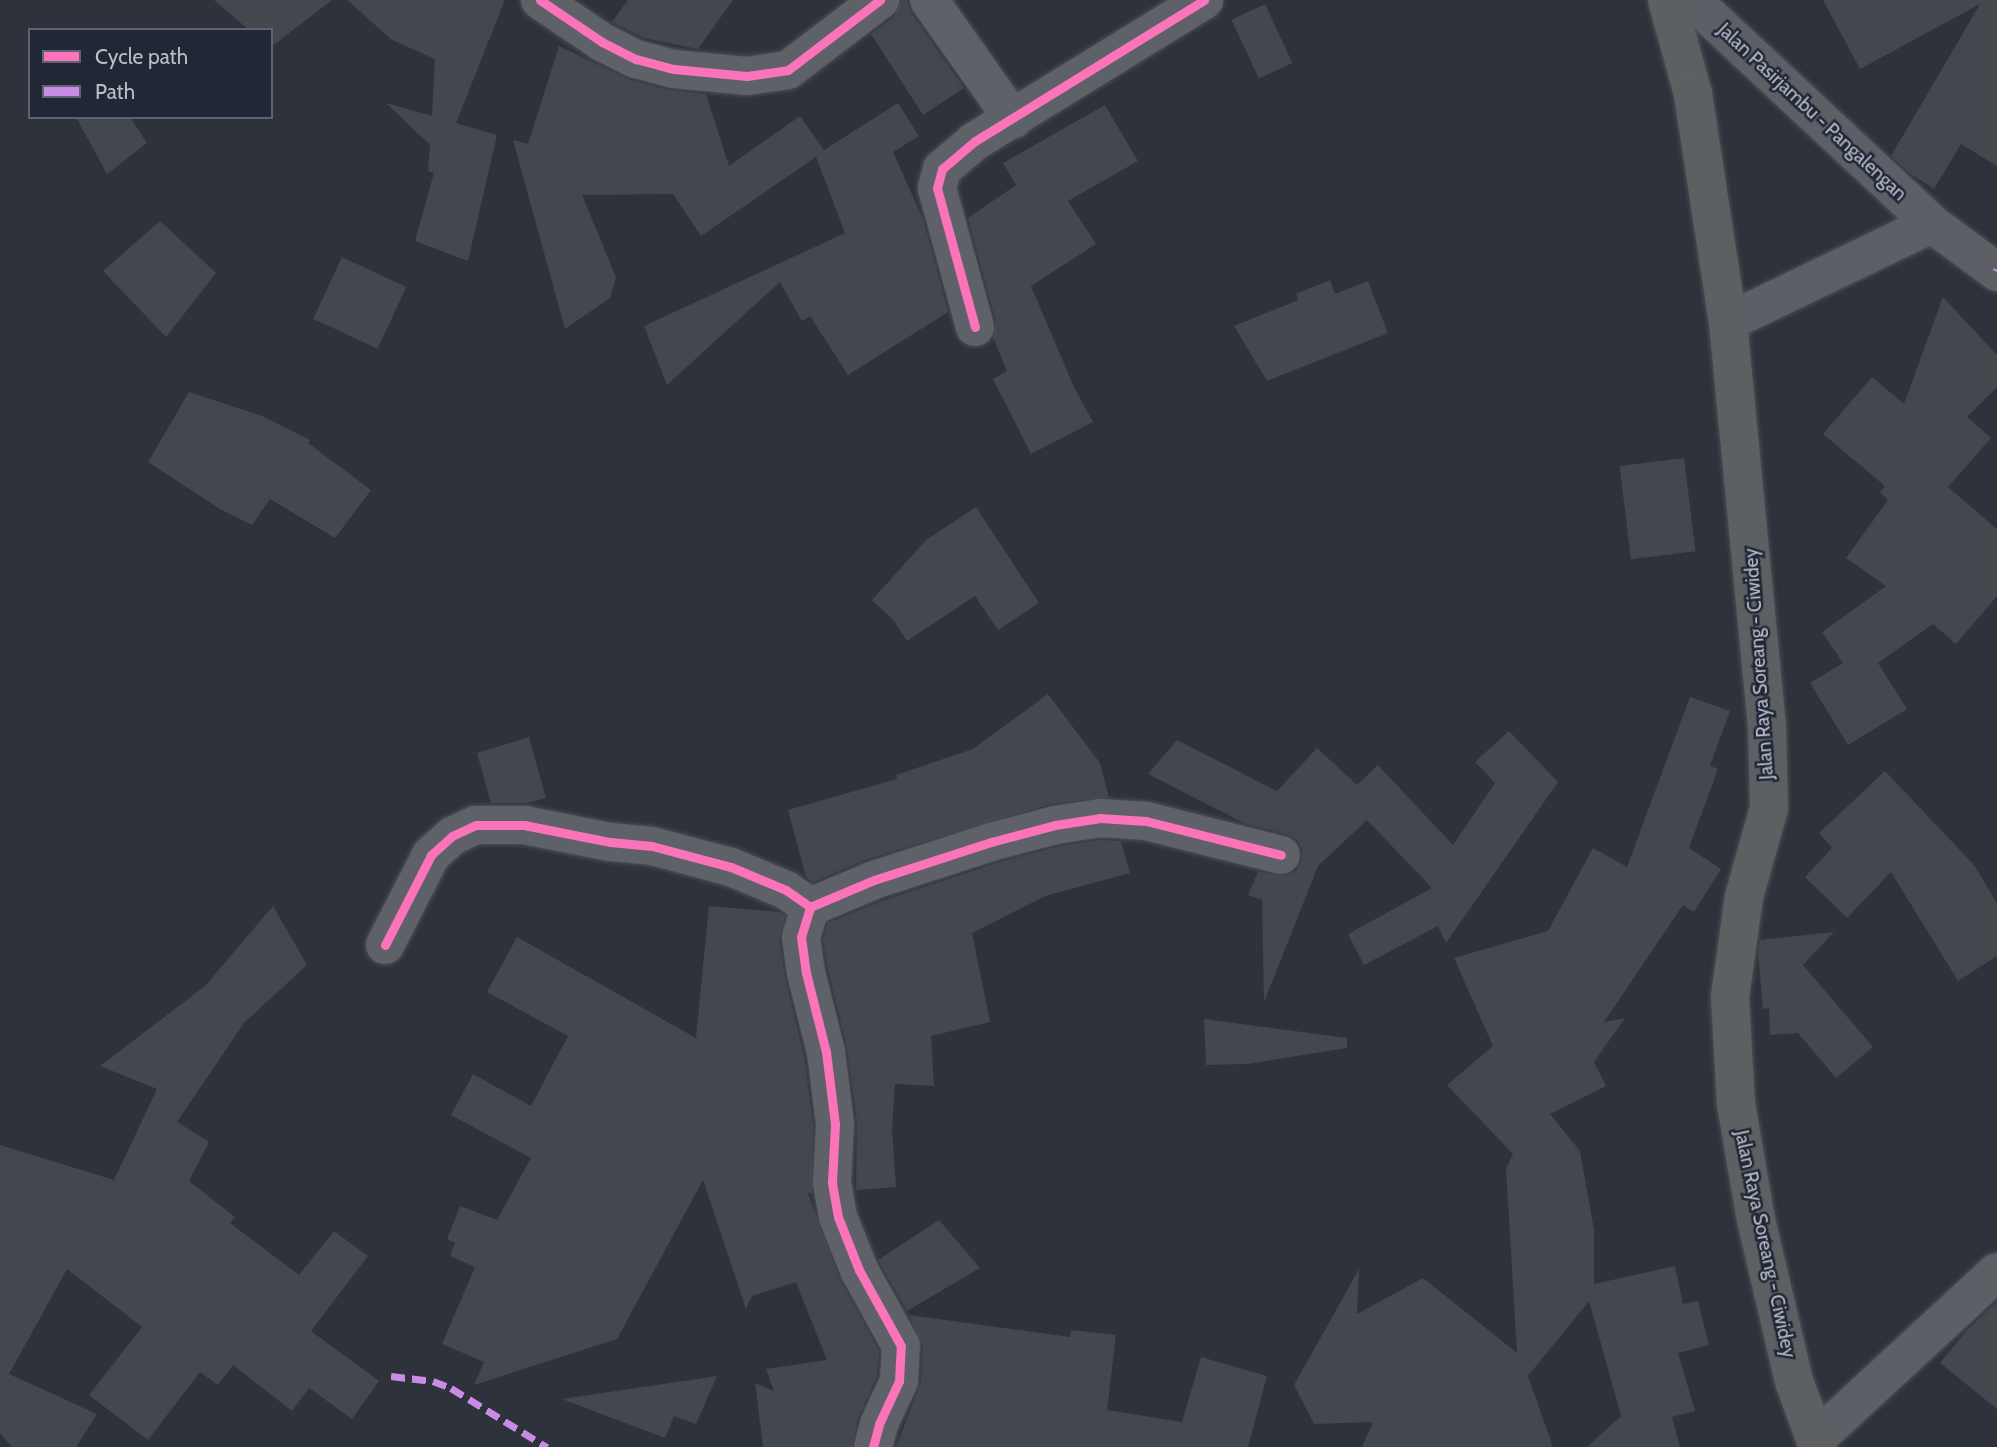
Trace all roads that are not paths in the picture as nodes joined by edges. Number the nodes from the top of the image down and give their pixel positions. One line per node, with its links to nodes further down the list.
1 (540, 0): 2 (street)
2 (880, 0)
3 (929, 0): 7 (street)
4 (1204, 0): 7 (street)
5 (1667, 0): 10 (highway, Jalan Raya Soreang - Ciwidey)
6 (1692, 0): 8 (main road, Jalan Pasirjambu - Pangalengan)
7 (1013, 119): 11 (street)
8 (1932, 223): 9 (main road, Jalan Pasirjambu - Pangalengan); 10 (main road)
9 (1997, 271)
10 (1728, 322): 16 (highway, Jalan Raya Soreang - Ciwidey)
11 (975, 327)
12 (1280, 855): 13 (street)
13 (810, 907): 14 (street); 17 (street)
14 (385, 945)
15 (1997, 1272): 16 (main road)
16 (1817, 1443)
17 (873, 1447)

